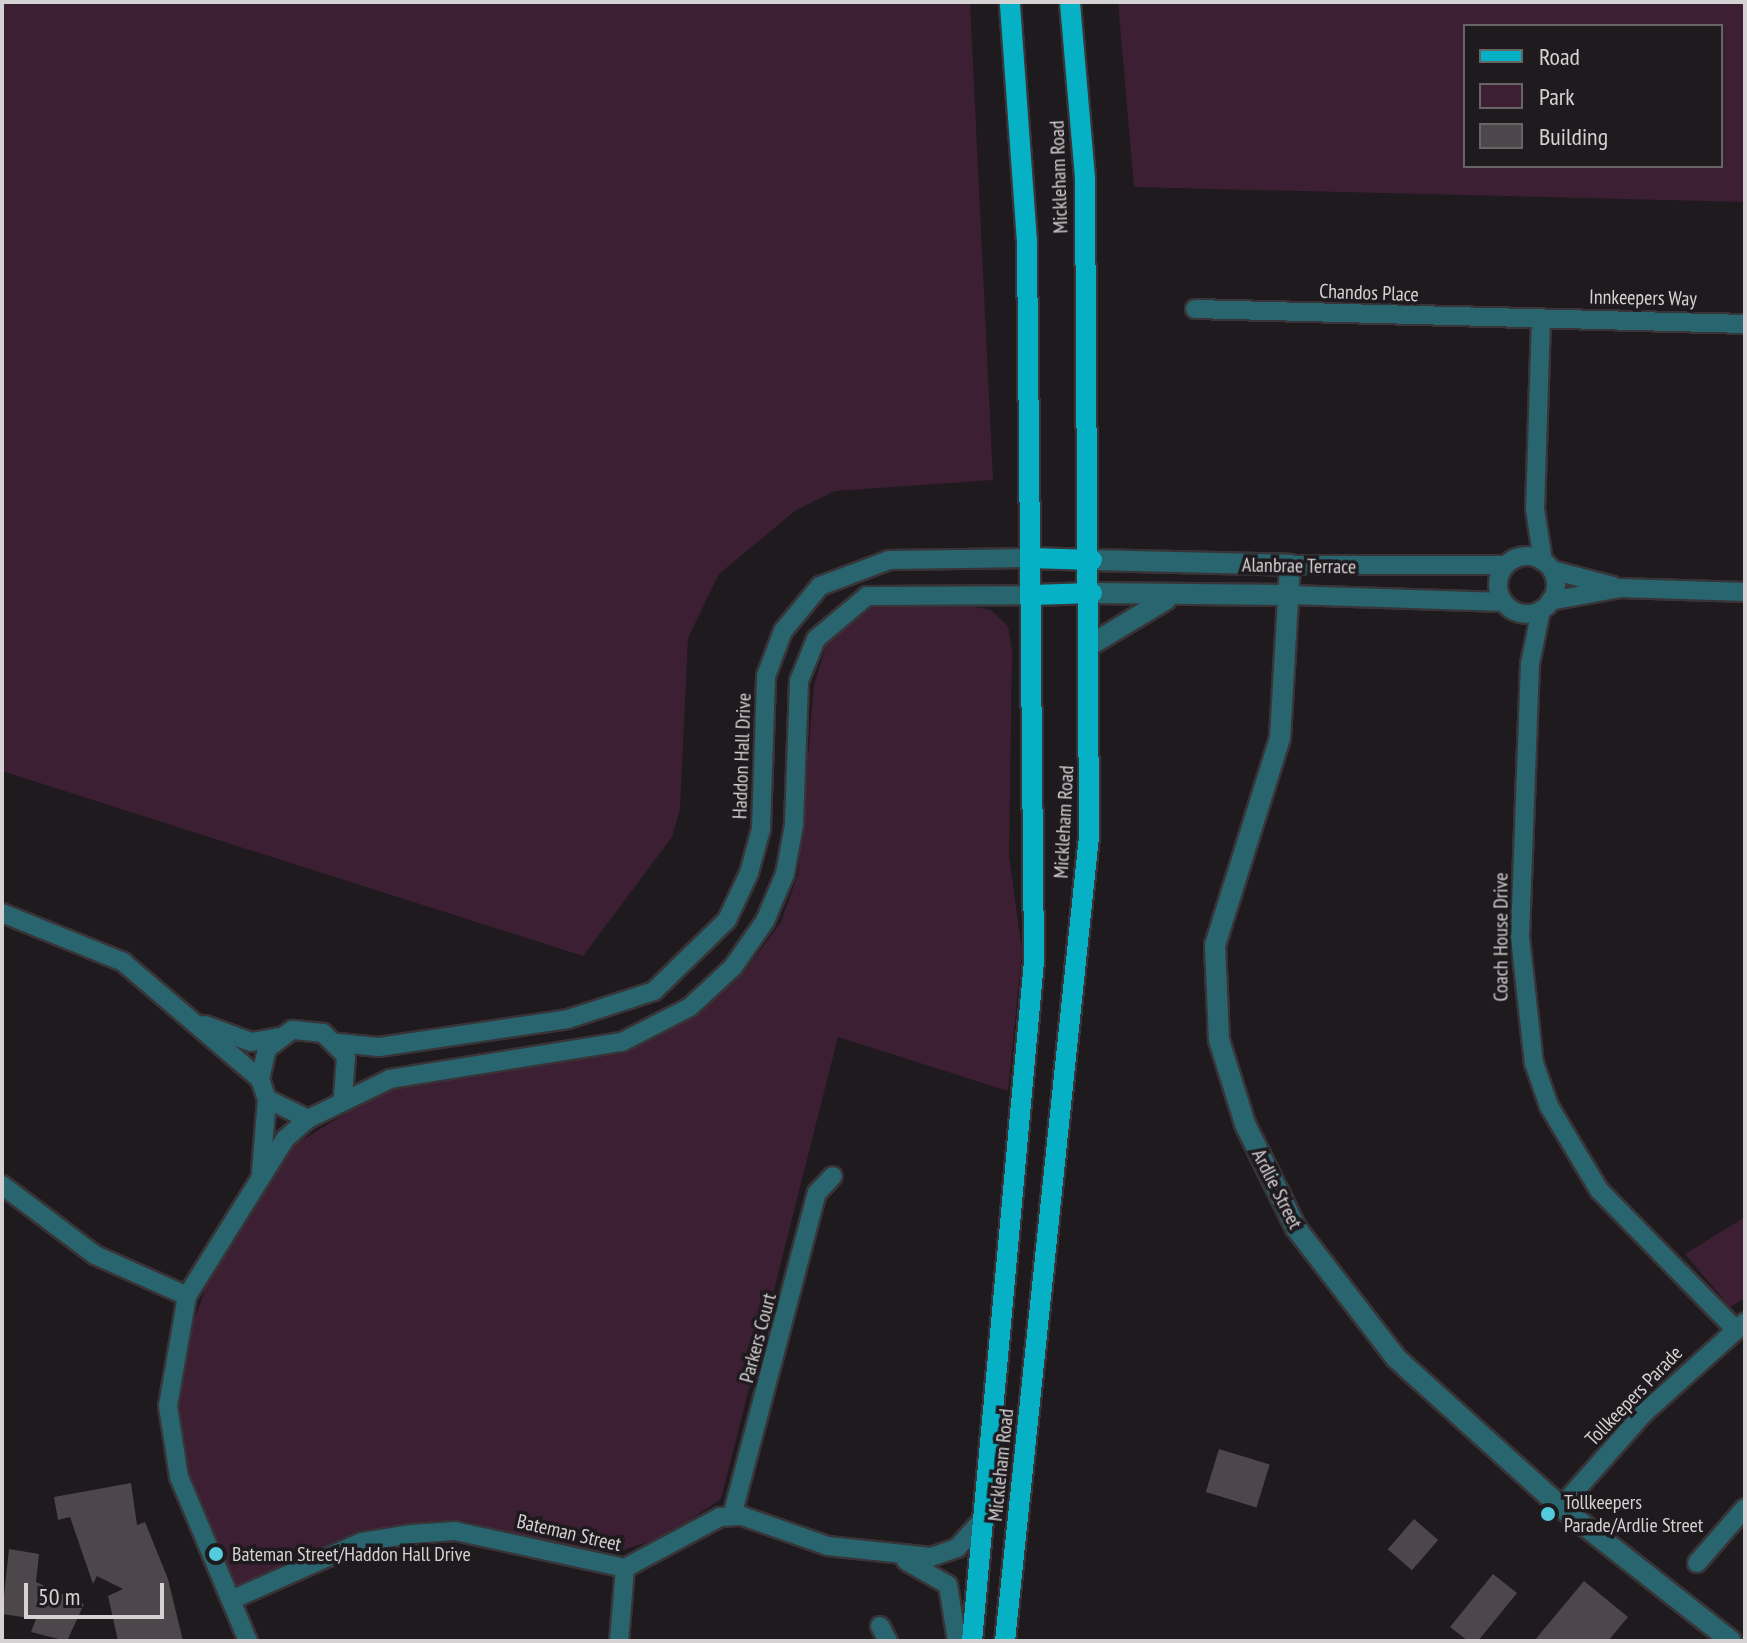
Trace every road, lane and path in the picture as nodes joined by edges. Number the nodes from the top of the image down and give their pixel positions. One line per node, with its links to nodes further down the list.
1 (1010, 2): 7 (main road, Mickleham Road)
2 (1070, 2): 8 (main road, Mickleham Road)
3 (1195, 309): 4 (street, Chandos Place)
4 (1541, 320): 5 (street, Innkeepers Way); 6 (street)
5 (1745, 324)
6 (1535, 509): 9 (street); 11 (street)
7 (1032, 558): 8 (main road); 15 (main road, Mickleham Road); 25 (street, Haddon Hall Drive)
8 (1092, 560): 10 (street, Alanbrae Terrace); 14 (main road, Mickleham Road)
9 (1513, 561): 10 (street, Alanbrae Terrace); 11 (street, Alanbrae Terrace); 19 (street, Coach House Drive)
10 (1290, 565): 17 (street, Ardlie Street)
11 (1547, 566): 12 (street); 18 (street, Coach House Drive)
12 (1620, 588): 13 (street); 18 (street)
13 (1745, 592)
14 (1092, 593): 15 (main road); 16 (street, Alanbrae Terrace); 20 (main road, Mickleham Road)
15 (1032, 595): 27 (street); 38 (main road, Mickleham Road)
16 (1178, 595): 17 (street, Alanbrae Terrace); 20 (street)
17 (1290, 595): 19 (street, Alanbrae Terrace); 35 (street, Ardlie Street)
18 (1546, 605): 19 (street, Alanbrae Terrace); 21 (street, Coach House Drive)
19 (1511, 607): 21 (street, Coach House Drive)
20 (1092, 644): 47 (main road, Mickleham Road)
21 (1530, 664): 34 (street, Coach House Drive)
22 (2, 913): 23 (street)
23 (185, 1014): 24 (street); 26 (street)
24 (278, 1037): 25 (street); 26 (street)
25 (338, 1043): 27 (street)
26 (260, 1079): 28 (street)
27 (343, 1097): 29 (street)
28 (267, 1099): 29 (street); 31 (street)
29 (308, 1119): 31 (street)
30 (833, 1176): 37 (street, Parkers Court)
31 (260, 1183): 33 (street)
32 (2, 1185): 33 (street)
33 (187, 1296): 42 (street)
34 (1740, 1326): 35 (street, Tollkeepers Parade)
35 (1561, 1507): 48 (street, Ardlie Street)
36 (1745, 1508): 40 (street)
37 (732, 1516): 39 (street); 41 (street, Bateman Street)
38 (984, 1518): 39 (street); 46 (main road, Mickleham Road)
39 (892, 1556): 45 (street)
40 (1697, 1563)
41 (625, 1568): 42 (street, Bateman Street); 44 (street)
42 (231, 1600): 43 (street)
43 (248, 1641)
44 (619, 1641)
45 (957, 1641)
46 (972, 1641)
47 (1005, 1641)
48 (1731, 1641)

